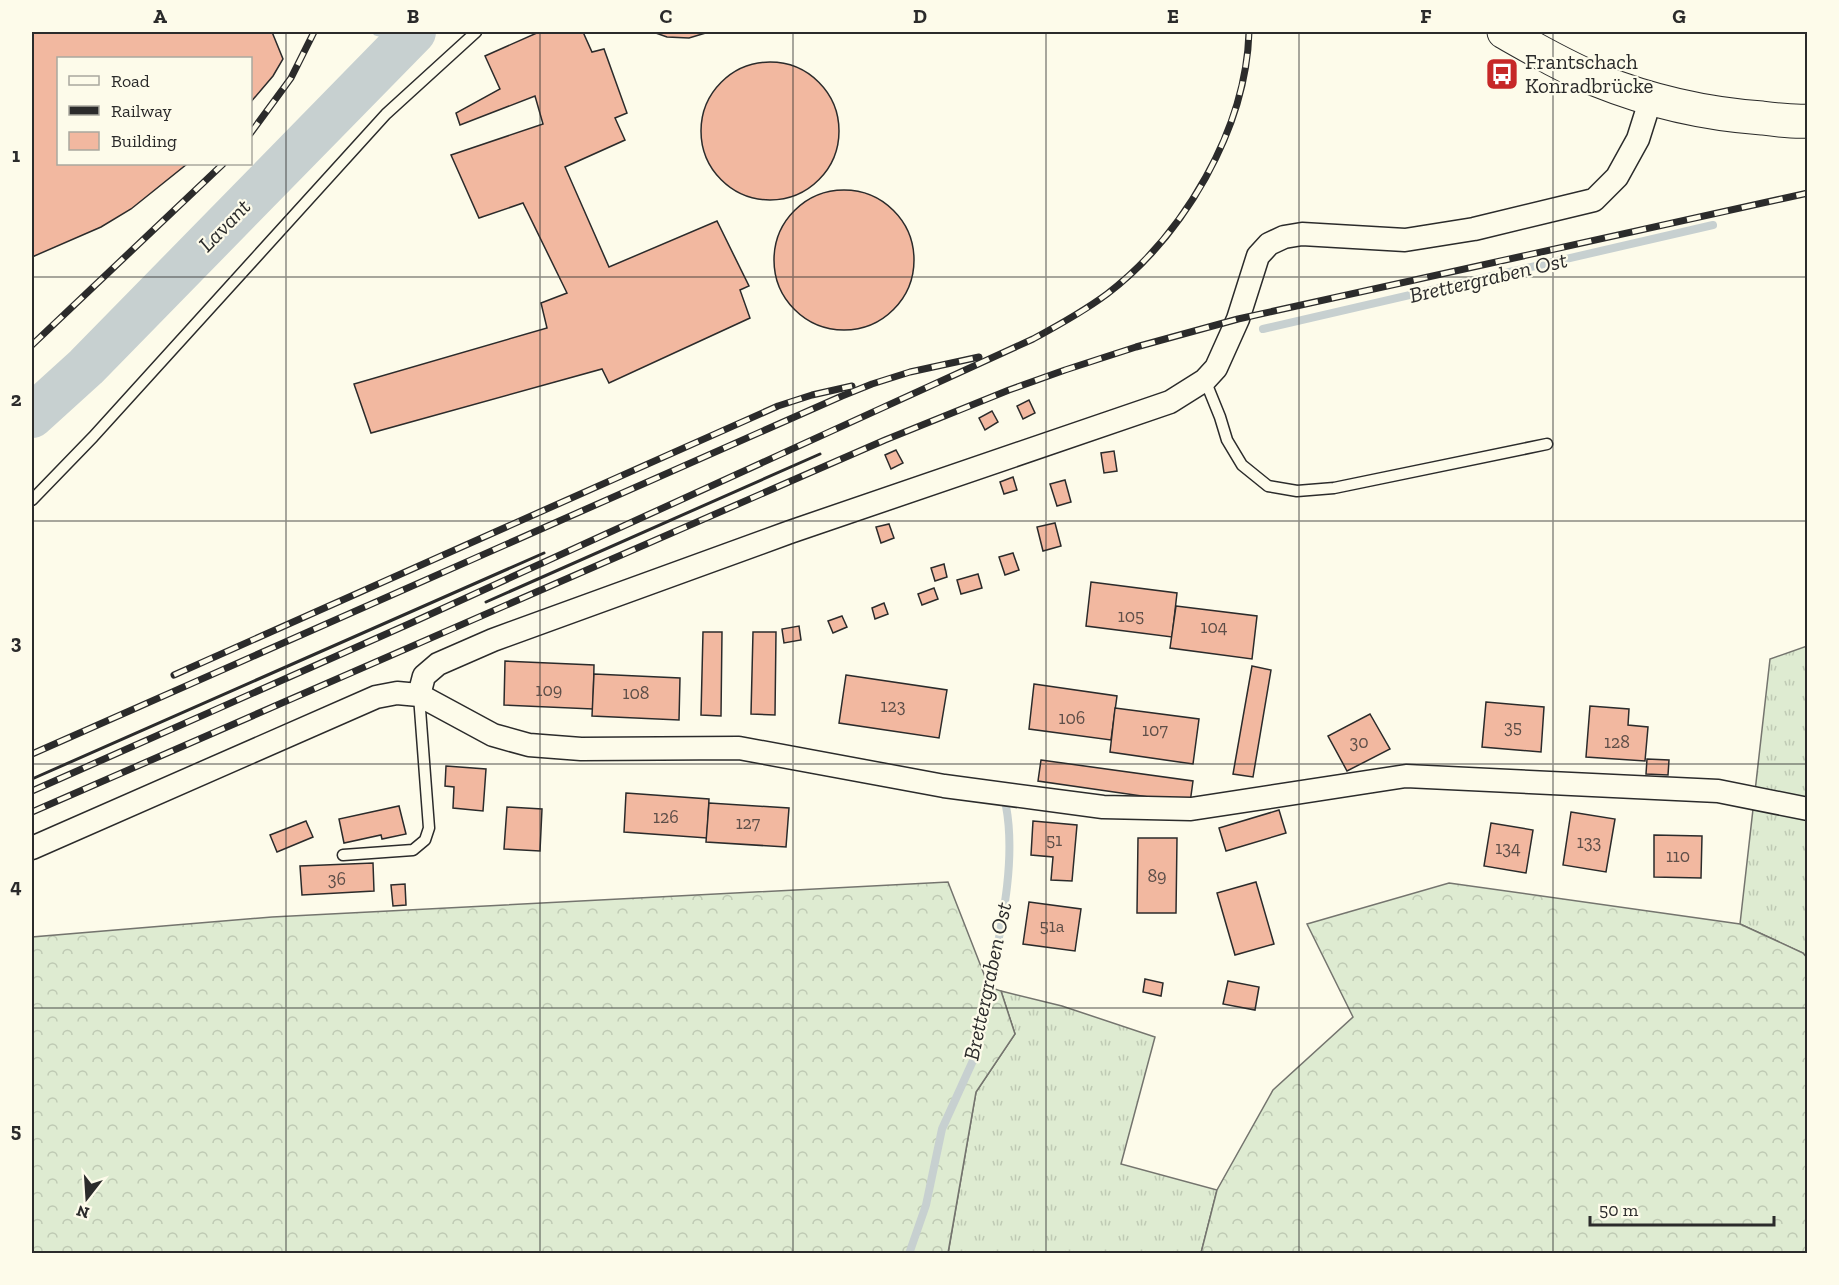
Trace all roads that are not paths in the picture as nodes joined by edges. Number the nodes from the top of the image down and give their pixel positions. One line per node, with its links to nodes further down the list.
1 (476, 32): 7 (lane)
2 (1504, 32): 3 (main road)
3 (1651, 98): 4 (main road); 5 (street)
4 (1808, 121)
5 (1205, 380): 6 (lane); 8 (street)
6 (1547, 444)
7 (32, 500)
8 (419, 695): 9 (street); 10 (street); 11 (lane)
9 (1808, 809)
10 (32, 848)
11 (343, 855)

